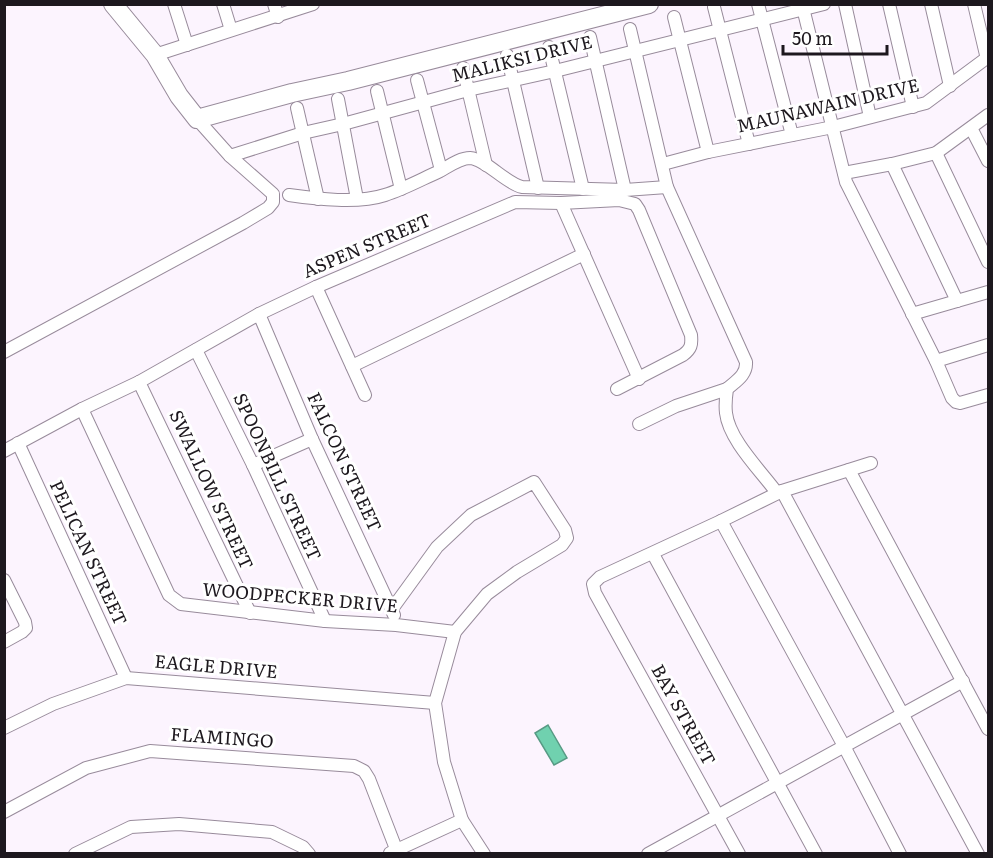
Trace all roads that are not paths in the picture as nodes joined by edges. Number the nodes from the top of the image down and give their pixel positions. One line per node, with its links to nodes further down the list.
1 (113, 4): 25 (street)
2 (174, 4): 22 (street)
3 (223, 4): 18 (street)
4 (313, 4): 14 (street)
5 (649, 4): 43 (street)
6 (758, 4): 16 (street)
7 (824, 4): 13 (street, MALIKSI DRIVE)
8 (845, 4): 42 (street)
9 (889, 4): 38 (street)
10 (931, 4): 33 (street)
11 (974, 4): 27 (street)
12 (714, 6): 19 (street)
13 (803, 7): 16 (street, MALIKSI DRIVE); 45 (street)
14 (276, 11): 18 (street)
15 (674, 17): 21 (street)
16 (762, 20): 19 (street, MALIKSI DRIVE); 48 (street)
17 (630, 29): 24 (street)
18 (231, 30): 22 (street)
19 (720, 30): 21 (street, MALIKSI DRIVE); 49 (street)
20 (590, 37): 28 (street)
21 (680, 40): 24 (street, MALIKSI DRIVE); 50 (street)
22 (187, 45): 25 (street)
23 (549, 47): 30 (street)
24 (635, 51): 28 (street, MALIKSI DRIVE); 54 (street)
25 (155, 55): 43 (street)
26 (507, 55): 32 (street)
27 (988, 58): 33 (street, MAUNAWAIN DRIVE)
28 (596, 60): 30 (street, MALIKSI DRIVE); 63 (street)
29 (463, 68): 34 (street)
30 (555, 70): 32 (street, MALIKSI DRIVE); 62 (street)
31 (417, 80): 37 (street)
32 (513, 80): 34 (street, MALIKSI DRIVE); 60 (street)
33 (950, 86): 38 (street, MAUNAWAIN DRIVE)
34 (468, 90): 37 (street, MALIKSI DRIVE); 55 (street)
35 (377, 91): 40 (street)
36 (338, 99): 44 (street)
37 (423, 102): 40 (street, MALIKSI DRIVE); 57 (street)
38 (914, 107): 42 (street, MAUNAWAIN DRIVE)
39 (297, 108): 47 (street)
40 (382, 113): 44 (street, MALIKSI DRIVE); 61 (street)
41 (988, 115): 46 (street)
42 (870, 117): 45 (street, MAUNAWAIN DRIVE)
43 (197, 119): 52 (street)
44 (343, 124): 47 (street, MALIKSI DRIVE); 66 (street)
45 (832, 127): 48 (street, MAUNAWAIN DRIVE); 58 (street)
46 (971, 128): 51 (street); 53 (street)
47 (303, 133): 52 (street, MALIKSI DRIVE); 65 (street)
48 (792, 135): 49 (street, MAUNAWAIN DRIVE)
49 (749, 144): 50 (street, MAUNAWAIN DRIVE)
50 (708, 152): 54 (street, MAUNAWAIN DRIVE)
51 (936, 153): 56 (street); 69 (street)
52 (230, 156): 77 (street)
53 (988, 161)
54 (663, 164): 59 (street)
55 (486, 165): 57 (street); 60 (street)
56 (892, 165): 58 (street); 72 (street)
57 (441, 170): 61 (street)
58 (844, 173): 74 (street)
59 (667, 187): 63 (street); 82 (street)
60 (538, 188): 62 (street)
61 (401, 189): 66 (street)
62 (584, 189): 63 (street)
63 (625, 189)
64 (289, 195): 65 (street)
65 (318, 199): 66 (street)
66 (357, 199)
67 (561, 203): 68 (street); 70 (street, ASPEN STREET); 80 (street, ASPEN STREET)
68 (584, 254): 79 (street); 80 (street)
69 (988, 262)
70 (316, 287): 73 (street, ASPEN STREET); 79 (street)
71 (988, 291): 72 (street)
72 (957, 301): 74 (street)
73 (259, 314): 76 (street, ASPEN STREET); 88 (street, FALCON STREET)
74 (912, 314): 78 (street)
75 (988, 345): 78 (street)
76 (196, 350): 81 (street, ASPEN STREET); 92 (street, SPOONBILL STREET)
77 (4, 352)
78 (936, 361): 85 (street)
79 (352, 366): 84 (street)
80 (639, 379): 83 (street)
81 (140, 382): 86 (street, ASPEN STREET); 99 (street, SWALLOW STREET)
82 (727, 388): 87 (street); 94 (street)
83 (617, 389)
84 (365, 394)
85 (988, 395)
86 (82, 409): 89 (street, ASPEN STREET); 99 (street, WOODPECKER DRIVE)
87 (639, 424)
88 (312, 440): 92 (street); 98 (street, FALCON STREET)
89 (18, 443): 90 (street, ASPEN STREET); 104 (street, PELICAN STREET)
90 (4, 451)
91 (871, 463): 93 (street)
92 (253, 465): 100 (street, SPOONBILL STREET)
93 (849, 470): 94 (street); 105 (street)
94 (779, 492): 95 (street); 107 (street)
95 (721, 521): 96 (street); 110 (street)
96 (653, 554): 111 (street); 113 (street, BAY STREET)
97 (4, 580): 103 (street)
98 (392, 609): 101 (street, FALCON STREET); 102 (street)
99 (250, 613): 100 (street, WOODPECKER DRIVE)
100 (325, 621): 101 (street, WOODPECKER DRIVE)
101 (396, 625): 102 (street, WOODPECKER DRIVE)
102 (455, 632): 106 (street)
103 (4, 642)
104 (126, 678): 106 (street, EAGLE DRIVE); 108 (street, EAGLE DRIVE)
105 (963, 681): 107 (street); 109 (street)
106 (435, 703): 114 (street)
107 (903, 714): 110 (street); 123 (street)
108 (4, 728)
109 (988, 729)
110 (844, 746): 111 (street); 122 (street)
111 (777, 783): 113 (street); 121 (street)
112 (4, 812): 115 (street, FLAMINGO)
113 (718, 815): 116 (street); 120 (street, BAY STREET)
114 (462, 820): 115 (street); 119 (street)
115 (394, 852)
116 (655, 852)
117 (75, 854): 118 (street)
118 (309, 854)
119 (484, 854)
120 (739, 854)
121 (816, 854)
122 (900, 854)
123 (978, 854)

